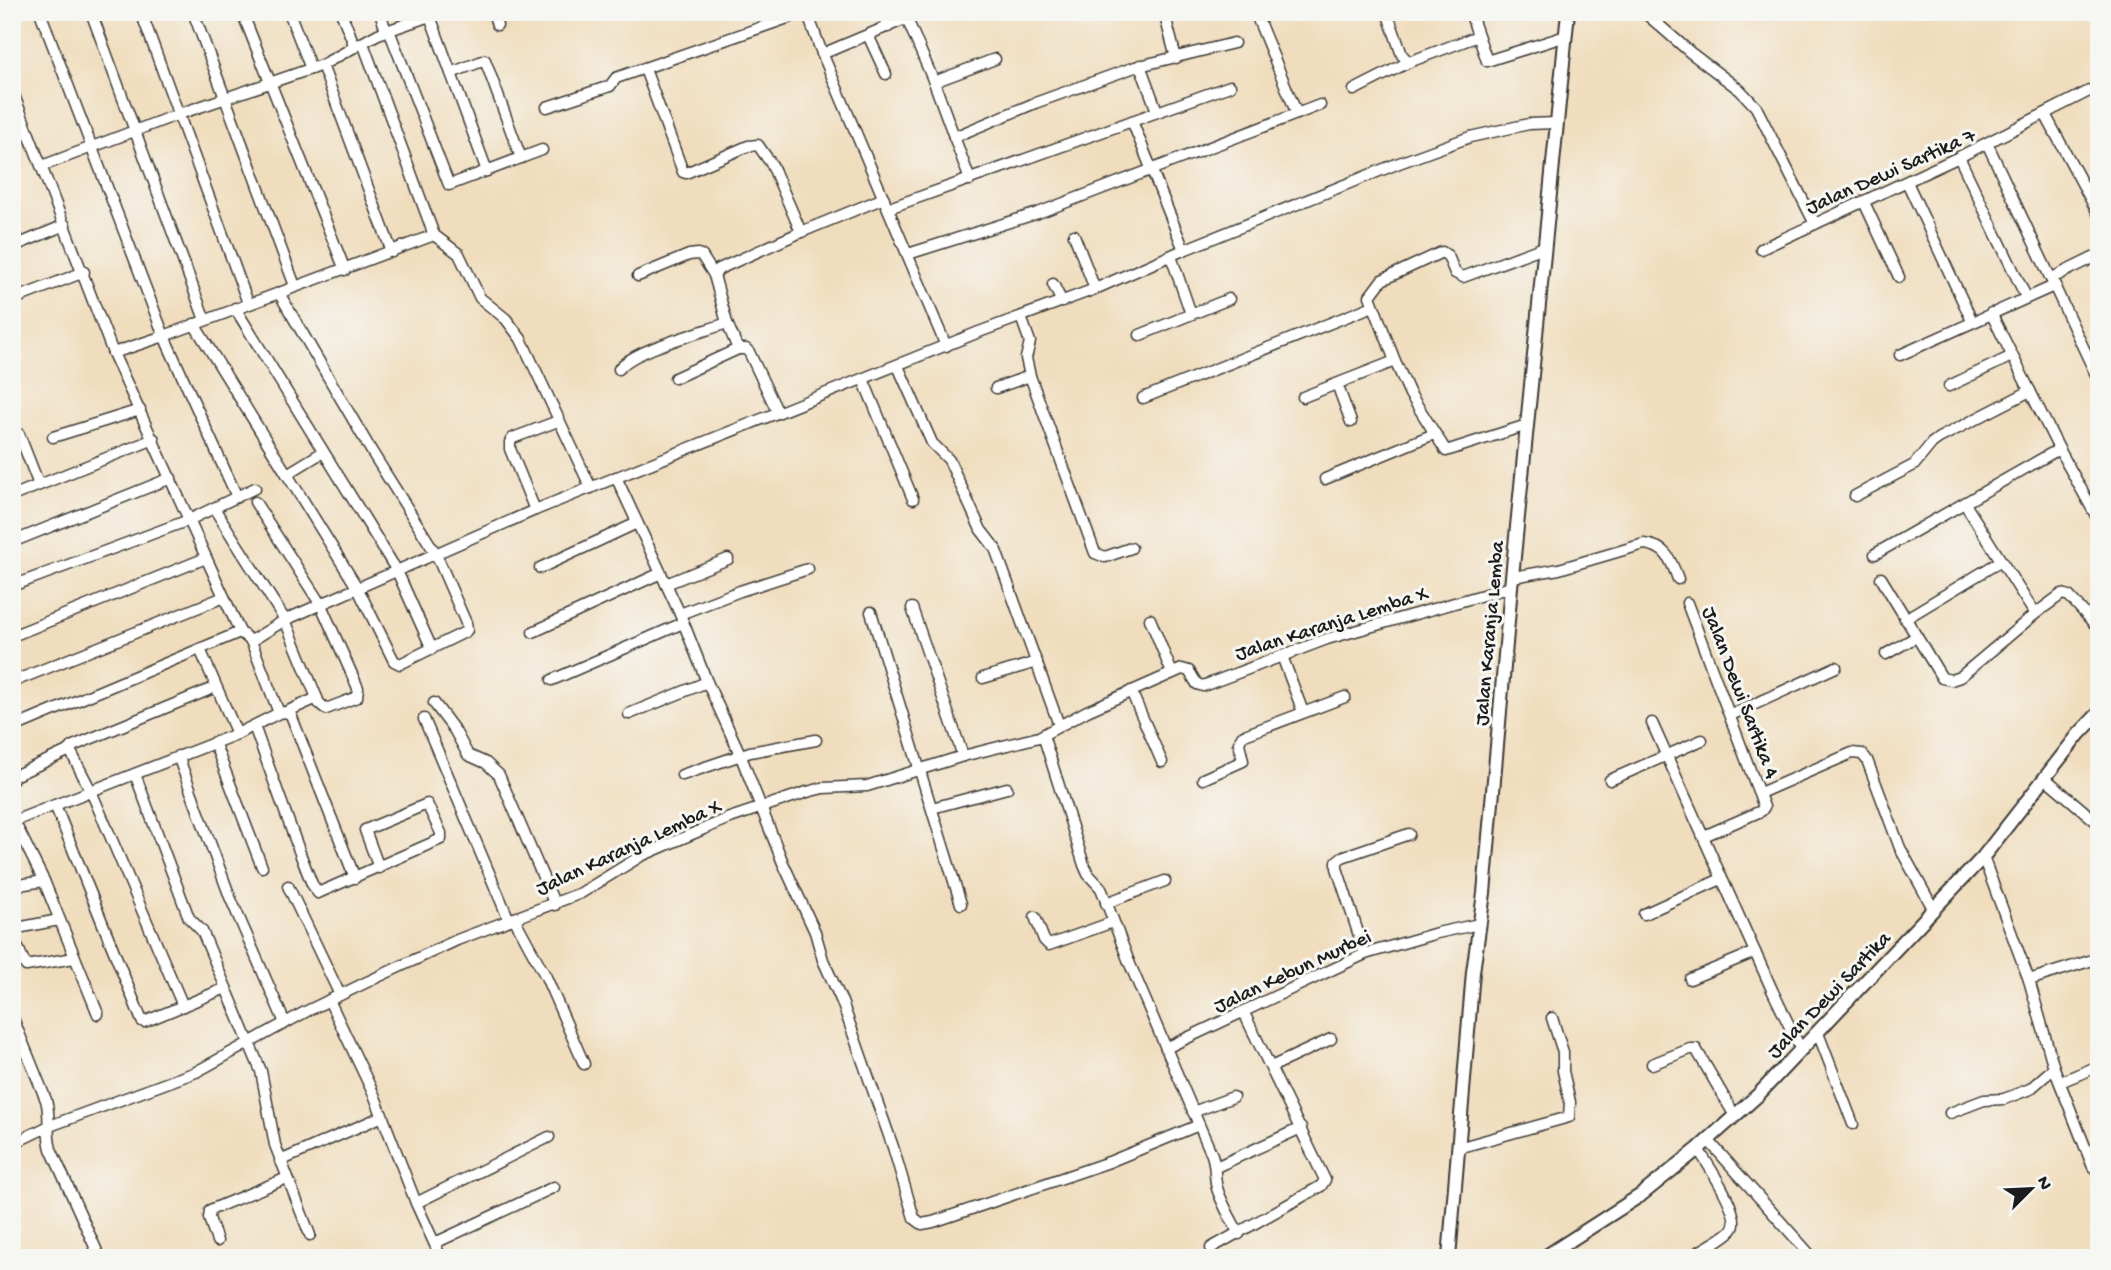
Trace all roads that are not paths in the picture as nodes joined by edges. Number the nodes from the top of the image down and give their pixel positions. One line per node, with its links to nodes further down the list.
1 (40, 12): 57 (street)
2 (91, 12): 54 (street)
3 (141, 12): 49 (street)
4 (193, 12): 45 (street)
5 (242, 12): 39 (street)
6 (289, 12): 35 (street)
7 (341, 12): 29 (street)
8 (380, 12): 24 (street)
9 (441, 12): 20 (street)
10 (493, 12): 22 (street)
11 (806, 12): 30 (street); 36 (street)
12 (882, 12): 23 (street)
13 (922, 12): 21 (street)
14 (1164, 12): 31 (street)
15 (1255, 12): 50 (street)
16 (1387, 12): 33 (street)
17 (1470, 12): 26 (street)
18 (1568, 12): 27 (main road, Jalan Karanja Lemba)
19 (1644, 12): 69 (street)
20 (430, 16): 24 (street); 37 (street)
21 (907, 19): 23 (street); 40 (street)
22 (497, 25)
23 (888, 27): 25 (street)
24 (388, 30): 29 (street); 63 (street)
25 (868, 35): 30 (street); 38 (street)
26 (1478, 36): 27 (street); 33 (street)
27 (1566, 36): 53 (main road, Jalan Karanja Lemba)
28 (1234, 43): 31 (street)
29 (359, 45): 35 (street); 73 (street)
30 (822, 54): 67 (street)
31 (1176, 58): 34 (street)
32 (995, 59): 40 (street)
33 (1409, 62): 44 (street)
34 (1140, 65): 48 (street); 55 (street)
35 (316, 67): 39 (street); 79 (street)
36 (645, 69): 47 (street); 72 (street)
37 (451, 73): 60 (street); 63 (street)
38 (886, 74)
39 (270, 82): 45 (street); 83 (street)
40 (933, 82): 55 (street)
41 (1230, 86): 48 (street)
42 (2099, 86): 51 (street)
43 (12, 90): 61 (street)
44 (1354, 90)
45 (225, 99): 49 (street); 90 (street)
46 (1320, 105): 50 (street)
47 (547, 107)
48 (1157, 111): 52 (street)
49 (179, 114): 54 (street); 97 (street)
50 (1297, 114): 62 (street)
51 (2045, 114): 56 (street); 68 (street)
52 (1132, 121): 62 (street); 64 (street)
53 (1556, 124): 76 (main road, Jalan Karanja Lemba); 78 (street)
54 (135, 130): 57 (street); 104 (street)
55 (954, 137): 64 (street)
56 (1987, 143): 59 (street, Jalan Dewi Sartika 7); 88 (street, Jalan Dewi Sartika 7)
57 (91, 147): 61 (street); 107 (street)
58 (542, 150): 60 (street)
59 (1959, 157): 65 (street, Jalan Dewi Sartika 7); 93 (street)
60 (521, 158): 63 (street)
61 (42, 166): 70 (street)
62 (1151, 169): 78 (street); 80 (street)
63 (487, 171)
64 (970, 180): 67 (street)
65 (1907, 182): 66 (street, Jalan Dewi Sartika 7); 103 (street)
66 (1864, 202): 69 (street, Jalan Dewi Sartika 7); 87 (street)
67 (886, 203): 72 (street); 80 (street)
68 (2099, 215)
69 (1815, 224): 77 (street, Jalan Dewi Sartika 7)
70 (65, 225): 75 (street); 84 (street)
71 (12, 228): 75 (street)
72 (802, 232): 85 (street)
73 (434, 235): 79 (street); 128 (street)
74 (1074, 235): 91 (street)
75 (16, 246)
76 (1544, 247): 98 (street); 130 (main road, Jalan Karanja Lemba)
77 (1761, 249)
78 (1184, 250): 82 (street)
79 (392, 252): 83 (street)
80 (908, 254): 108 (street)
81 (2099, 255): 88 (street)
82 (1171, 256): 91 (street); 101 (street)
83 (345, 270): 90 (street)
84 (83, 272): 95 (street); 110 (street)
85 (714, 275): 86 (street); 105 (street)
86 (638, 276)
87 (1899, 277)
88 (2054, 281): 93 (street); 119 (street, Jalan Dewi Sartika 7)
89 (1053, 284): 96 (street)
90 (295, 286): 92 (street)
91 (1095, 289): 96 (street)
92 (279, 293): 97 (street); 157 (street)
93 (2026, 297): 100 (street)
94 (1229, 299): 101 (street)
95 (12, 300)
96 (1062, 302): 102 (street)
97 (248, 303): 99 (street)
98 (1373, 306): 113 (street); 125 (street)
99 (235, 308): 104 (street); 136 (street)
100 (1991, 313): 103 (street); 112 (street)
101 (1191, 314): 106 (street)
102 (1021, 317): 108 (street); 116 (street)
103 (1972, 321): 111 (street)
104 (199, 322): 107 (street); 137 (street)
105 (727, 323): 109 (street); 115 (street)
106 (1140, 335)
107 (164, 336): 110 (street); 146 (street)
108 (946, 345): 114 (street)
109 (738, 349): 117 (street); 127 (street)
110 (113, 353): 126 (street)
111 (1900, 355)
112 (2012, 356): 121 (street); 123 (street)
113 (1395, 362): 120 (street); 132 (street)
114 (898, 366): 118 (street); 192 (street)
115 (620, 369)
116 (1030, 376): 122 (street); 156 (street)
117 (675, 378)
118 (863, 379): 127 (street); 147 (street)
119 (2099, 381)
120 (1337, 384): 124 (street); 129 (street)
121 (1949, 386)
122 (996, 388)
123 (2030, 391): 135 (street); 145 (street)
124 (1303, 397)
125 (1143, 398)
126 (140, 410): 133 (street); 134 (street)
127 (778, 413): 138 (street)
128 (558, 421): 143 (street); 151 (street)
129 (1351, 422)
130 (1527, 425): 132 (street); 168 (main road, Jalan Karanja Lemba)
131 (19, 434): 141 (street)
132 (1434, 434): 140 (street)
133 (53, 437)
134 (154, 439): 139 (street); 141 (street)
135 (2059, 449): 149 (street); 153 (street)
136 (323, 452): 137 (street); 164 (street)
137 (287, 474): 171 (street)
138 (616, 477): 143 (street); 154 (street)
139 (171, 478): 152 (street); 155 (street)
140 (1325, 479)
141 (39, 485): 144 (street)
142 (255, 488): 146 (street)
143 (591, 488): 151 (street)
144 (12, 496)
145 (1855, 496)
146 (237, 497): 150 (street)
147 (913, 499)
148 (255, 502): 174 (street)
149 (1965, 504): 158 (street); 161 (street)
150 (214, 508): 152 (street); 181 (street)
151 (535, 510): 157 (street)
152 (189, 520): 159 (street); 170 (street)
153 (2099, 521)
154 (637, 523): 162 (street); 165 (street)
155 (12, 542)
156 (1131, 548)
157 (436, 554): 164 (street); 189 (street)
158 (1875, 554)
159 (206, 558): 172 (street); 185 (street)
160 (728, 559): 169 (street)
161 (2001, 561): 177 (street); 180 (street)
162 (540, 568)
163 (808, 569): 178 (street)
164 (397, 571): 171 (street); 189 (street)
165 (661, 573): 169 (street); 184 (street)
166 (1881, 578): 180 (street)
167 (1678, 579): 168 (street, Jalan Karanja Lemba X)
168 (1512, 582): 191 (street, Jalan Karanja Lemba X); 260 (main road, Jalan Karanja Lemba)
169 (666, 584): 178 (street)
170 (12, 586)
171 (358, 589): 174 (street); 189 (street)
172 (224, 597): 183 (street); 197 (street)
173 (1687, 603): 208 (street, Jalan Dewi Sartika 4)
174 (321, 605): 181 (street); 202 (street)
175 (912, 608): 222 (street)
176 (871, 612): 225 (street)
177 (2035, 614): 182 (street); 186 (street)
178 (681, 618): 196 (street); 198 (street)
179 (1150, 619): 194 (street)
180 (1905, 619): 186 (street)
181 (285, 621): 187 (street); 202 (street)
182 (2099, 629)
183 (240, 632): 187 (street); 188 (street)
184 (533, 632)
185 (12, 636)
186 (1916, 637): 190 (street)
187 (251, 641): 204 (street)
188 (200, 649): 199 (street); 213 (street)
189 (432, 649)
190 (1886, 654)
191 (1282, 656): 194 (street, Jalan Karanja Lemba X); 205 (street)
192 (1037, 662): 195 (street); 211 (street)
193 (1836, 667): 208 (street)
194 (1172, 673): 200 (street, Jalan Karanja Lemba X)
195 (983, 678)
196 (552, 680)
197 (12, 682)
198 (707, 682): 207 (street); 220 (street)
199 (216, 687): 214 (street); 219 (street)
200 (1131, 691): 211 (street, Jalan Karanja Lemba X); 224 (street)
201 (1345, 697): 205 (street)
202 (317, 698): 204 (street)
203 (434, 703): 253 (street)
204 (283, 712): 212 (street); 245 (street)
205 (1303, 712): 230 (street)
206 (2099, 713): 229 (main road, Jalan Dewi Sartika)
207 (629, 714)
208 (1731, 715): 234 (street, Jalan Dewi Sartika 4)
209 (424, 719): 257 (street)
210 (1652, 723): 221 (street)
211 (1059, 725): 215 (street, Jalan Karanja Lemba X)
212 (254, 726): 214 (street); 245 (street)
213 (12, 728)
214 (237, 734): 218 (street)
215 (1043, 735): 222 (street, Jalan Karanja Lemba X); 251 (street)
216 (816, 740): 220 (street)
217 (1703, 740): 221 (street)
218 (214, 742): 223 (street); 243 (street)
219 (70, 750): 226 (street); 233 (street)
220 (740, 754): 228 (street); 236 (street)
221 (1667, 755): 231 (street); 241 (street)
222 (963, 756): 225 (street, Jalan Karanja Lemba X)
223 (178, 757): 227 (street); 276 (street)
224 (1162, 762)
225 (920, 769): 236 (street, Jalan Karanja Lemba X); 237 (street)
226 (13, 774)
227 (135, 774): 233 (street); 268 (street)
228 (682, 775)
229 (2045, 778): 239 (street); 242 (main road, Jalan Dewi Sartika)
230 (1203, 779)
231 (1610, 780)
232 (1007, 788): 237 (street)
233 (91, 791): 235 (street); 271 (street)
234 (1760, 793): 241 (street, Jalan Dewi Sartika 4); 254 (street, Jalan Dewi Sartika 4)
235 (55, 805): 238 (street); 271 (street)
236 (761, 806): 253 (street, Jalan Karanja Lemba X); 294 (street)
237 (932, 808): 252 (street)
238 (13, 819): 247 (street)
239 (2099, 824)
240 (1409, 834): 263 (street)
241 (1704, 836): 246 (street)
242 (1983, 857): 254 (main road, Jalan Dewi Sartika); 267 (street)
243 (262, 867)
244 (379, 868): 244 (street); 245 (street)
245 (355, 878)
246 (1721, 879): 255 (street); 262 (street)
247 (44, 881): 249 (street); 258 (street)
248 (1165, 881): 251 (street)
249 (12, 886)
250 (288, 886): 269 (street)
251 (1106, 903): 259 (street)
252 (961, 904)
253 (555, 905): 257 (street, Jalan Karanja Lemba X)
254 (1934, 910): 277 (main road, Jalan Dewi Sartika)
255 (1644, 914)
256 (1035, 917): 259 (street)
257 (512, 919): 269 (street, Jalan Karanja Lemba X); 282 (street)
258 (59, 920): 261 (street); 264 (street)
259 (1113, 922): 280 (street)
260 (1479, 924): 263 (street, Jalan Kebun Murbei); 300 (main road, Jalan Karanja Lemba)
261 (12, 932): 264 (street)
262 (1755, 952): 266 (street); 281 (street)
263 (1365, 954): 272 (street, Jalan Kebun Murbei)
264 (74, 958): 273 (street)
265 (2099, 958): 267 (street)
266 (1690, 979)
267 (2029, 980): 286 (street)
268 (226, 988): 271 (street); 279 (street)
269 (340, 995): 270 (street, Jalan Karanja Lemba X)
270 (329, 1000): 276 (street, Jalan Karanja Lemba X); 291 (street)
271 (183, 1006)
272 (1244, 1013): 280 (street, Jalan Kebun Murbei); 285 (street)
273 (98, 1014)
274 (12, 1016): 295 (street)
275 (1552, 1018): 300 (street)
276 (285, 1023): 279 (street, Jalan Karanja Lemba X)
277 (1818, 1033): 281 (main road, Jalan Dewi Sartika); 293 (street)
278 (1331, 1039): 285 (street)
279 (250, 1043): 295 (street, Jalan Karanja Lemba X); 301 (street)
280 (1166, 1048): 289 (street)
281 (1801, 1050): 292 (main road, Jalan Dewi Sartika)
282 (584, 1064)
283 (1652, 1064): 292 (street)
284 (2099, 1066): 287 (street)
285 (1271, 1067): 296 (street)
286 (2054, 1068): 287 (street); 290 (street)
287 (2060, 1082): 302 (street)
288 (1233, 1097): 289 (street)
289 (1193, 1112): 294 (street)
290 (1950, 1113)
291 (383, 1116): 301 (street); 306 (street)
292 (1735, 1116): 299 (main road, Jalan Dewi Sartika)
293 (1853, 1124)
294 (1199, 1125): 303 (street)
295 (47, 1127): 298 (street, Jalan Karanja Lemba X); 312 (street)
296 (1301, 1128): 303 (street); 307 (street)
297 (549, 1137): 306 (street)
298 (12, 1144)
299 (1703, 1145): 315 (main road, Jalan Dewi Sartika); 316 (street); 317 (street)
300 (1458, 1148): 314 (main road, Jalan Karanja Lemba)
301 (280, 1161): 304 (street)
302 (2096, 1166)
303 (1216, 1167): 307 (street)
304 (287, 1178): 308 (street); 309 (street)
305 (554, 1187): 310 (street)
306 (416, 1203): 310 (street)
307 (1238, 1234): 311 (street)
308 (310, 1235)
309 (218, 1241)
310 (435, 1243): 313 (street)
311 (1211, 1248)
312 (100, 1258)
313 (441, 1258)
314 (1449, 1258)
315 (1544, 1258)
316 (1688, 1258)
317 (1813, 1258)

